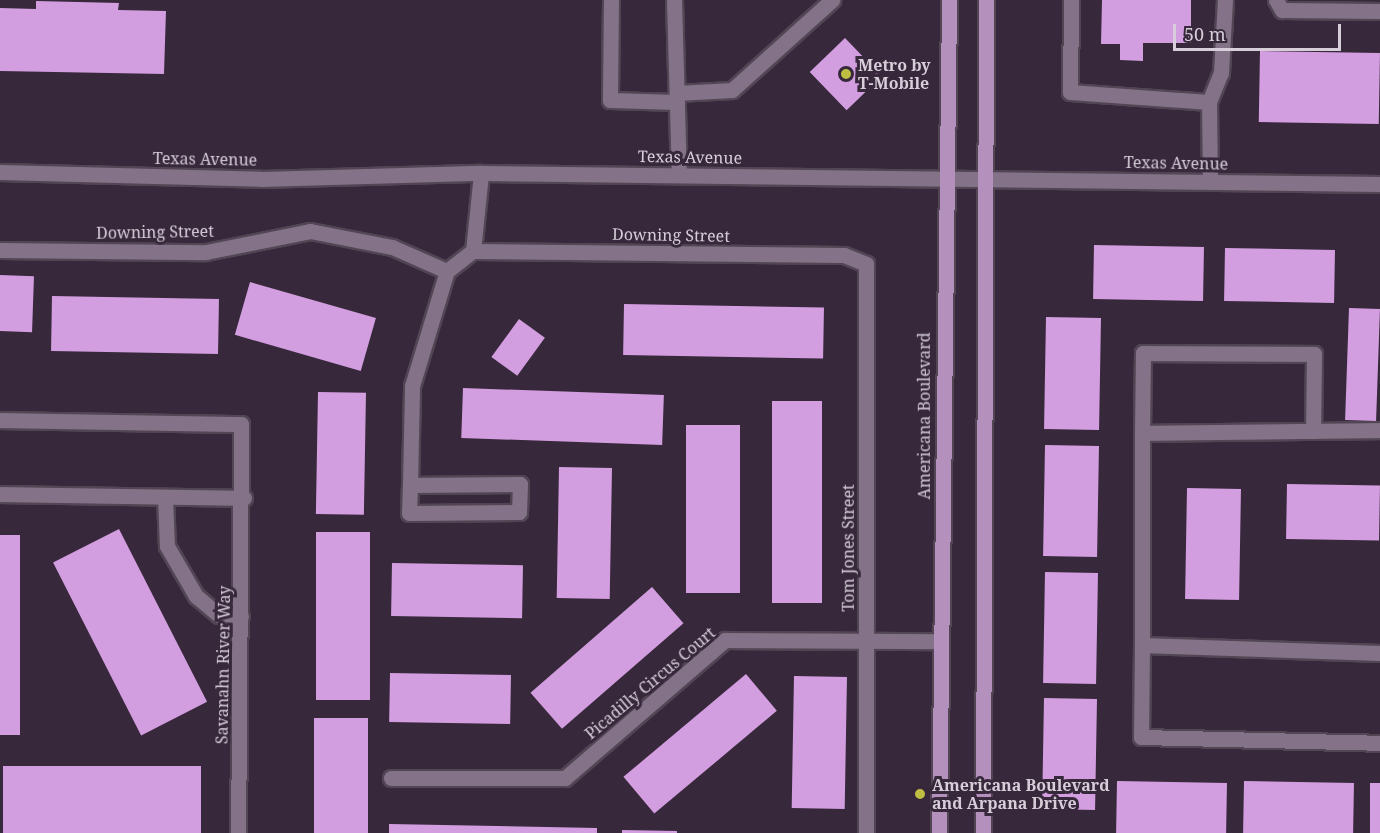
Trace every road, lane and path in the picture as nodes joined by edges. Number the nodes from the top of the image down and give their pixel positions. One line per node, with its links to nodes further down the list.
1 (611, 0): 10 (street)
2 (674, 0): 10 (street)
3 (832, 0): 10 (street)
4 (948, 0): 15 (main road, Americana Boulevard)
5 (986, 0): 16 (main road)
6 (1071, 0): 11 (street)
7 (1225, 0): 11 (street)
8 (1276, 0): 9 (street)
9 (1380, 11)
10 (677, 97): 14 (street)
11 (1209, 102): 17 (street)
12 (0, 172): 13 (street, Texas Avenue)
13 (481, 173): 14 (street, Texas Avenue); 20 (street)
14 (679, 174): 15 (street, Texas Avenue)
15 (943, 177): 16 (street, Texas Avenue); 33 (main road, Americana Boulevard)
16 (987, 177): 17 (street, Texas Avenue); 41 (main road)
17 (1210, 182): 18 (street, Texas Avenue)
18 (1380, 184)
19 (0, 250): 22 (street, Downing Street)
20 (473, 251): 21 (street, Downing Street); 22 (street)
21 (866, 264): 32 (street, Tom Jones Street)
22 (447, 271): 27 (street)
23 (0, 420): 30 (street, Savanahn River Way)
24 (1380, 430): 25 (street)
25 (1313, 431): 26 (street); 26 (street)
26 (1142, 432): 34 (street)
27 (410, 485): 27 (street)
28 (0, 494): 29 (street)
29 (165, 497): 30 (street); 31 (street)
30 (243, 498): 31 (street, Savanahn River Way)
31 (242, 616): 38 (street, Savanahn River Way)
32 (866, 640): 33 (street, Picadilly Circus Court); 37 (street, Picadilly Circus Court); 39 (street, Tom Jones Street)
33 (941, 641): 40 (main road, Americana Boulevard)
34 (1142, 645): 35 (street); 36 (street)
35 (1380, 653)
36 (1380, 743)
37 (391, 778)
38 (238, 833)
39 (866, 833)
40 (939, 833)
41 (983, 833)

